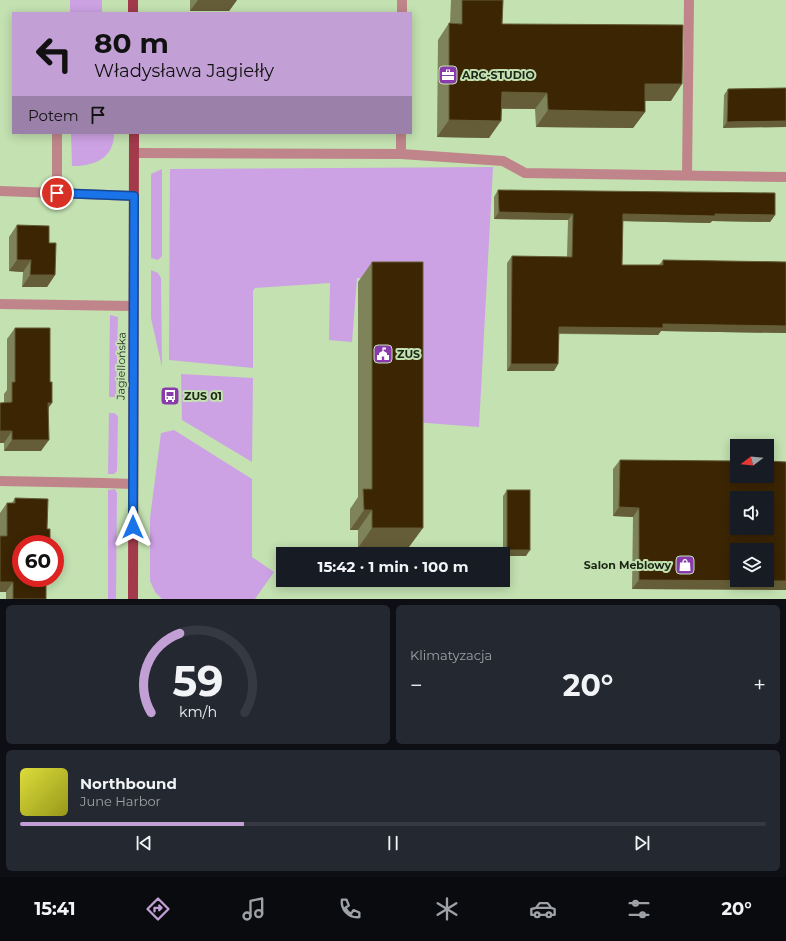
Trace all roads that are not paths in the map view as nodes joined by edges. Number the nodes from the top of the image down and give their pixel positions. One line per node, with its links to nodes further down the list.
1 (133, 0): 4 (main road)
2 (402, 0): 5 (street)
3 (689, 0): 11 (street)
4 (133, 12)
5 (402, 12)
6 (57, 134): 14 (street)
7 (134, 134): 9 (main road, Jagiellońska)
8 (401, 134): 10 (street)
9 (134, 153): 10 (street); 15 (main road, Jagiellońska)
10 (401, 154): 11 (street)
11 (688, 176): 12 (street)
12 (786, 177)
13 (0, 191): 14 (street)
14 (57, 193): 15 (street)
15 (134, 196): 17 (main road, Jagiellońska)
16 (0, 304): 17 (street)
17 (134, 306): 19 (main road, Jagiellońska)
18 (0, 481): 19 (street)
19 (134, 484): 20 (main road, Jagiellońska)
20 (133, 599)

